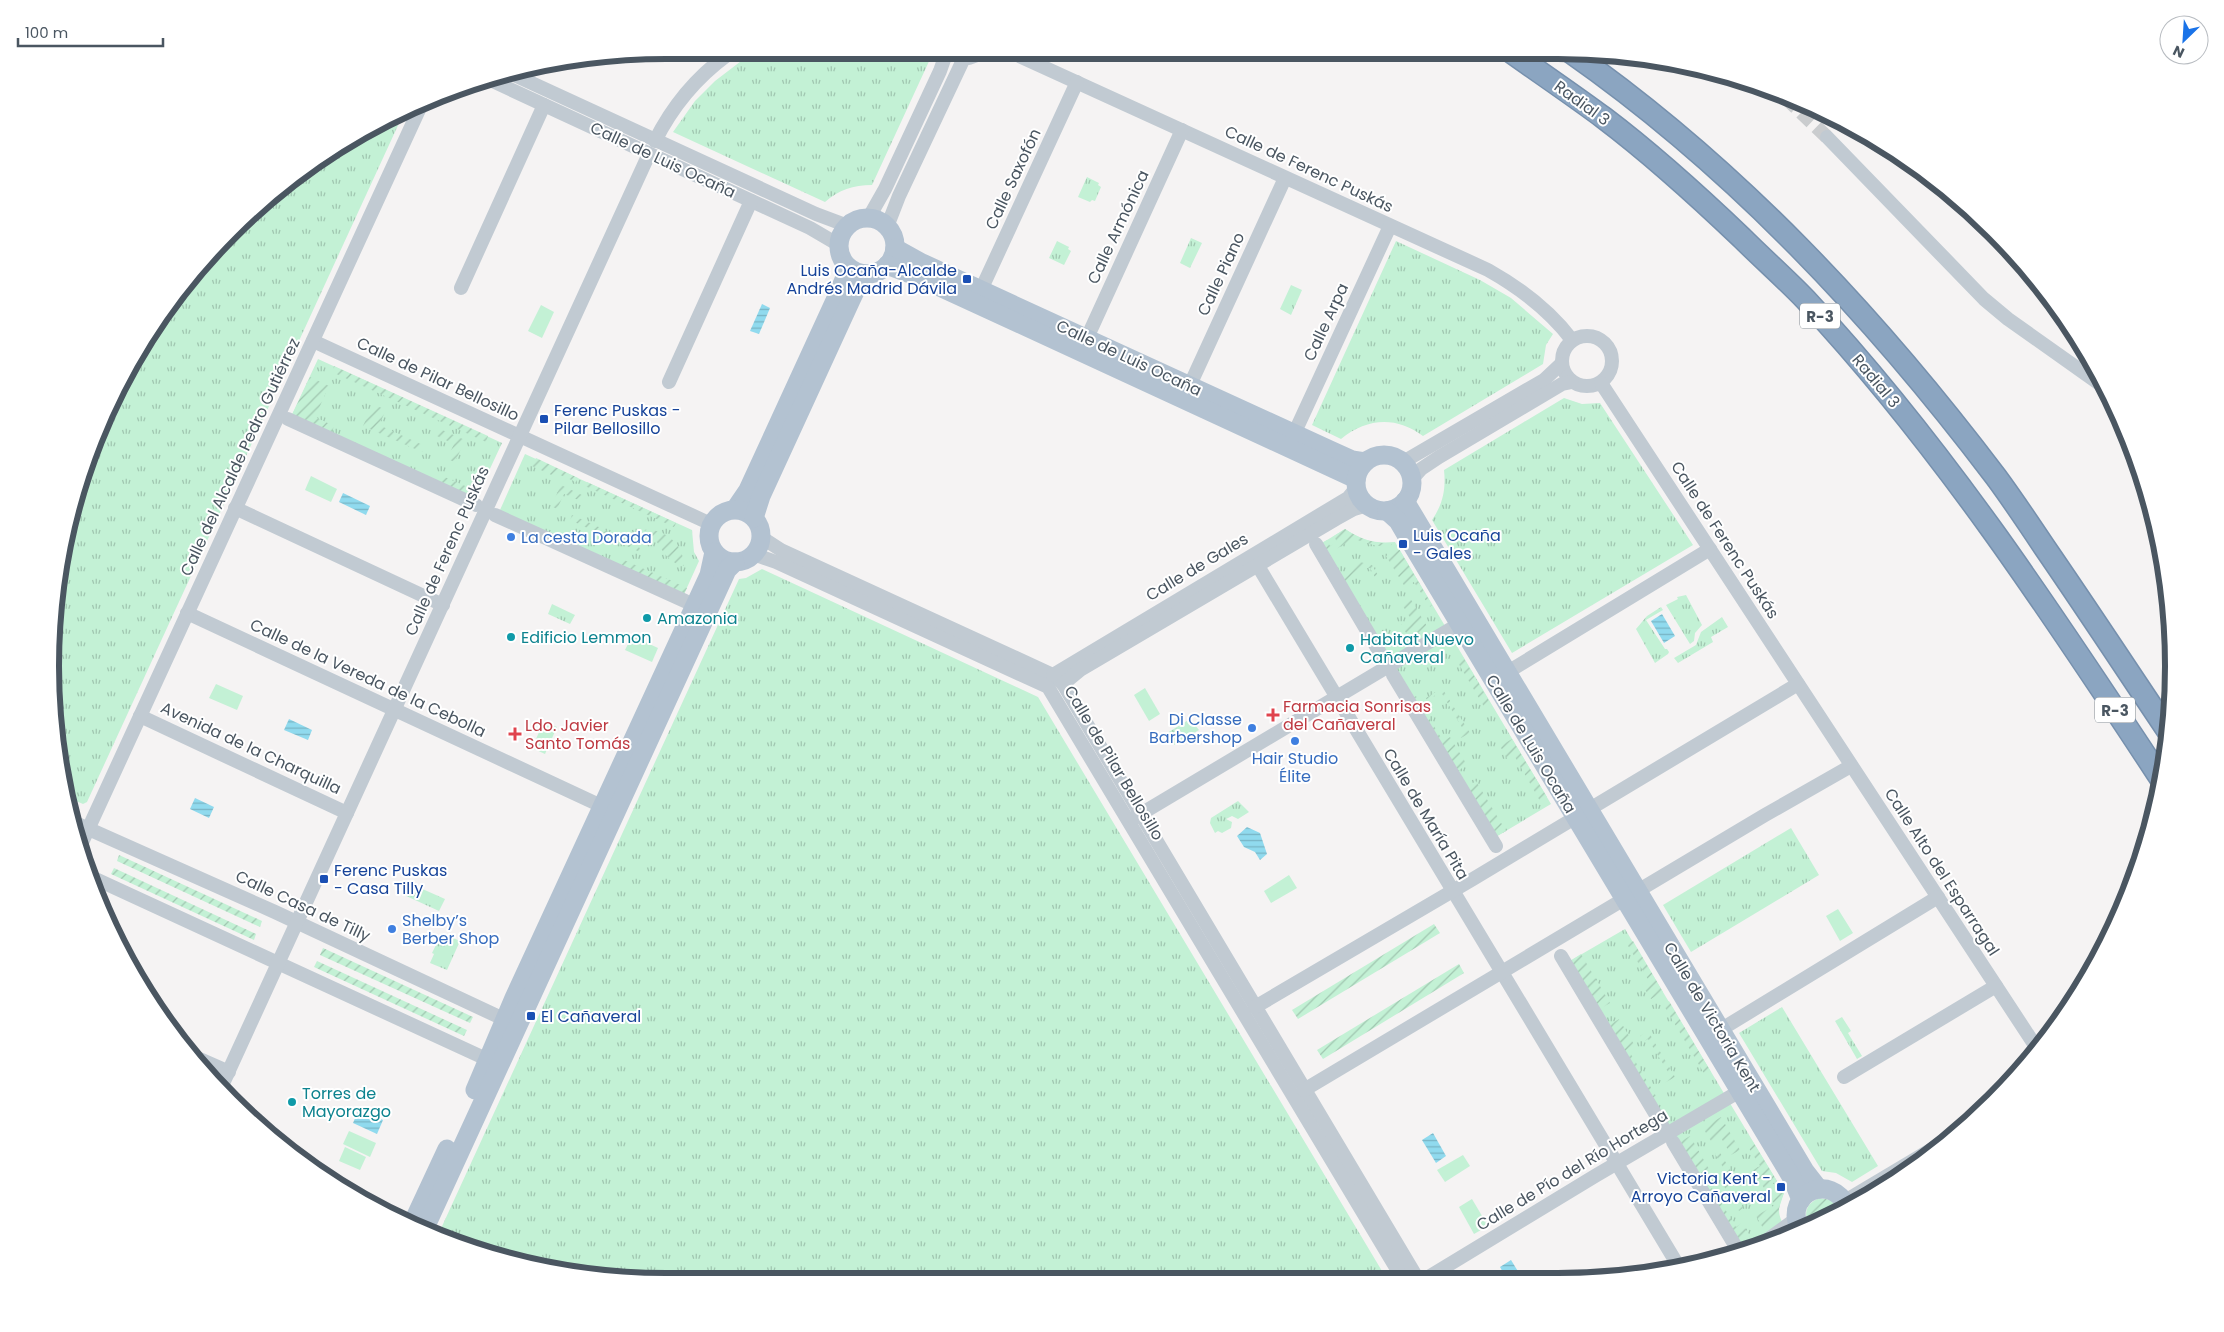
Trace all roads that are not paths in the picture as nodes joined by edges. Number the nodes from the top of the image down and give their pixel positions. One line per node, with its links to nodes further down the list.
1 (723, 59): 14 (street)
2 (944, 59): 18 (street)
3 (957, 59): 21 (street)
4 (1026, 59): 8 (street, Calle de Ferenc Puskás)
5 (1520, 59): 75 (highway, Radial 3 / R-3)
6 (1579, 60): 73 (highway, Radial 3 / R-3)
7 (518, 77): 14 (street, Calle de Luis Ocaña)
8 (1077, 82): 12 (street, Calle de Ferenc Puskás); 27 (street, Calle Saxofón)
9 (497, 83): 10 (street, Calle de Luis Ocaña)
10 (544, 105): 15 (street, Calle de Luis Ocaña); 26 (street)
11 (418, 112): 30 (street, Calle del Alcalde Pedro Gutiérrez)
12 (1182, 130): 16 (street, Calle de Ferenc Puskás); 28 (street, Calle Armónica)
13 (1827, 137): 32 (street)
14 (656, 140): 19 (street, Calle de Luis Ocaña)
15 (649, 154): 17 (street, Calle de Luis Ocaña); 39 (street, Calle de Ferenc Puskás)
16 (1285, 178): 20 (street, Calle de Ferenc Puskás); 36 (street, Calle Piano)
17 (751, 201): 22 (street, Calle de Luis Ocaña); 33 (street)
18 (868, 219): 19 (main road); 21 (main road)
19 (848, 226): 22 (main road)
20 (1390, 226): 29 (street, Calle de Ferenc Puskás); 38 (street, Calle Arpa)
21 (886, 227): 23 (main road)
22 (839, 245): 24 (main road)
23 (891, 257): 25 (main road); 27 (main road, Calle de Luis Ocaña); 43 (main road, Calle de Luis Ocaña)
24 (847, 266): 25 (main road); 48 (main road)
25 (866, 274): 51 (main road)
26 (461, 288)
27 (981, 290): 28 (main road, Calle de Luis Ocaña)
28 (1087, 338): 36 (main road, Calle de Luis Ocaña)
29 (1572, 340): 31 (street); 35 (street)
30 (313, 341): 39 (street, Calle de Pilar Bellosillo); 47 (street, Calle del Alcalde Pedro Gutiérrez)
31 (1561, 364): 34 (street); 41 (street)
32 (2094, 381)
33 (669, 382)
34 (1572, 382): 35 (street); 42 (street)
35 (1601, 383): 55 (street, Calle de Ferenc Puskás)
36 (1190, 385): 38 (main road, Calle de Luis Ocaña)
37 (288, 419): 45 (street)
38 (1294, 434): 40 (main road, Calle de Luis Ocaña)
39 (519, 436): 52 (street, Calle de Pilar Bellosillo); 61 (street, Calle de Ferenc Puskás)
40 (1365, 462): 41 (main road); 43 (main road)
41 (1403, 462): 42 (main road)
42 (1412, 479): 44 (main road)
43 (1356, 484): 46 (main road); 67 (street, Calle de Gales)
44 (1405, 501): 49 (main road); 65 (main road, Calle de Luis Ocaña)
45 (476, 505)
46 (1367, 505): 49 (main road); 59 (street, Calle de Gales)
47 (235, 508): 61 (street); 62 (street, Calle del Alcalde Pedro Gutiérrez)
48 (735, 509): 51 (main road); 52 (main road)
49 (1388, 510): 63 (main road, Calle de Luis Ocaña)
50 (495, 514): 60 (street)
51 (754, 518): 53 (main road)
52 (711, 524): 56 (main road)
53 (761, 537): 57 (main road); 67 (street, Calle de Pilar Bellosillo)
54 (1316, 544): 64 (street)
55 (1710, 550): 65 (street); 68 (street, Calle de Ferenc Puskás)
56 (714, 552): 58 (main road); 76 (main road)
57 (753, 554): 58 (main road); 79 (street, Calle de Pilar Bellosillo)
58 (735, 562): 76 (main road)
59 (1258, 566): 67 (street, Calle de Gales); 69 (street, Calle de María Pita)
60 (685, 602)
61 (442, 604): 70 (street, Calle de Ferenc Puskás)
62 (187, 613): 70 (street, Calle de la Vereda de la Cebolla); 71 (street, Calle del Alcalde Pedro Gutiérrez)
63 (1459, 624): 69 (street); 78 (main road, Calle de Luis Ocaña)
64 (1383, 658)
65 (1506, 673): 78 (main road, Calle de Luis Ocaña)
66 (1393, 674): 83 (street)
67 (1058, 679): 79 (street, Calle de Pilar Bellosillo)
68 (1798, 684): 72 (street, Calle de Ferenc Puskás); 78 (street)
69 (1336, 697): 79 (street); 86 (street, Calle de María Pita)
70 (394, 710): 76 (street, Calle de la Vereda de la Cebolla); 77 (street, Calle de Ferenc Puskás)
71 (140, 716): 77 (street, Avenida de la Charquilla); 81 (street, Calle del Alcalde Pedro Gutiérrez)
72 (1819, 716): 74 (street, Calle Alto del Esparragal)
73 (2162, 723)
74 (1851, 766): 87 (street); 88 (street, Calle Alto del Esparragal)
75 (2156, 773)
76 (610, 810): 95 (main road)
77 (347, 812): 89 (street, Calle de Ferenc Puskás)
78 (1582, 814): 84 (main road, Calle de Luis Ocaña); 86 (street)
79 (1134, 818): 94 (street, Calle de Pilar Bellosillo); 116 (street, Calle de Pilar Bellosillo)
80 (79, 824): 81 (street, Calle Casa de Tilly)
81 (89, 828): 82 (street, Calle del Alcalde Pedro Gutiérrez); 89 (street, Calle Casa de Tilly)
82 (84, 839)
83 (1496, 846)
84 (1602, 846): 87 (main road, Calle de Victoria Kent)
85 (98, 879): 91 (street)
86 (1452, 891): 92 (street, Calle de María Pita); 94 (street)
87 (1631, 895): 92 (street); 96 (main road, Calle de Victoria Kent); 104 (main road, Calle de Victoria Kent)
88 (1938, 897): 93 (street, Calle Alto del Esparragal); 96 (street)
89 (297, 922): 91 (street, Calle de Ferenc Puskás); 95 (street, Calle Casa de Tilly)
90 (1561, 956): 105 (street)
91 (278, 964): 99 (street); 100 (street, Calle de Ferenc Puskás)
92 (1501, 973): 103 (street); 107 (street, Calle de María Pita)
93 (1996, 986): 97 (street, Calle Alto del Esparragal); 101 (street)
94 (1255, 1007): 103 (street, Calle de Pilar Bellosillo)
95 (511, 1022): 99 (main road)
96 (1720, 1030): 108 (main road, Calle de Victoria Kent)
97 (2034, 1044)
98 (206, 1062): 100 (street)
99 (493, 1062): 111 (main road); 113 (main road)
100 (228, 1072): 102 (street, Calle de Ferenc Puskás)
101 (1844, 1077)
102 (224, 1081)
103 (1304, 1090): 117 (street, Calle de Pilar Bellosillo)
104 (1740, 1091): 107 (street, Calle de Pío del Río Hortega); 109 (main road, Calle de Victoria Kent)
105 (1662, 1125)
106 (1673, 1142): 114 (street)
107 (1617, 1164): 115 (street, Calle de María Pita); 118 (street, Calle de Pío del Río Hortega)
108 (1819, 1189): 109 (main road); 110 (main road)
109 (1801, 1200): 112 (main road)
110 (1844, 1202)
111 (415, 1219)
112 (1798, 1223)
113 (427, 1224)
114 (1736, 1247)
115 (1676, 1262)
116 (1399, 1273)
117 (1415, 1273)
118 (1433, 1273)

